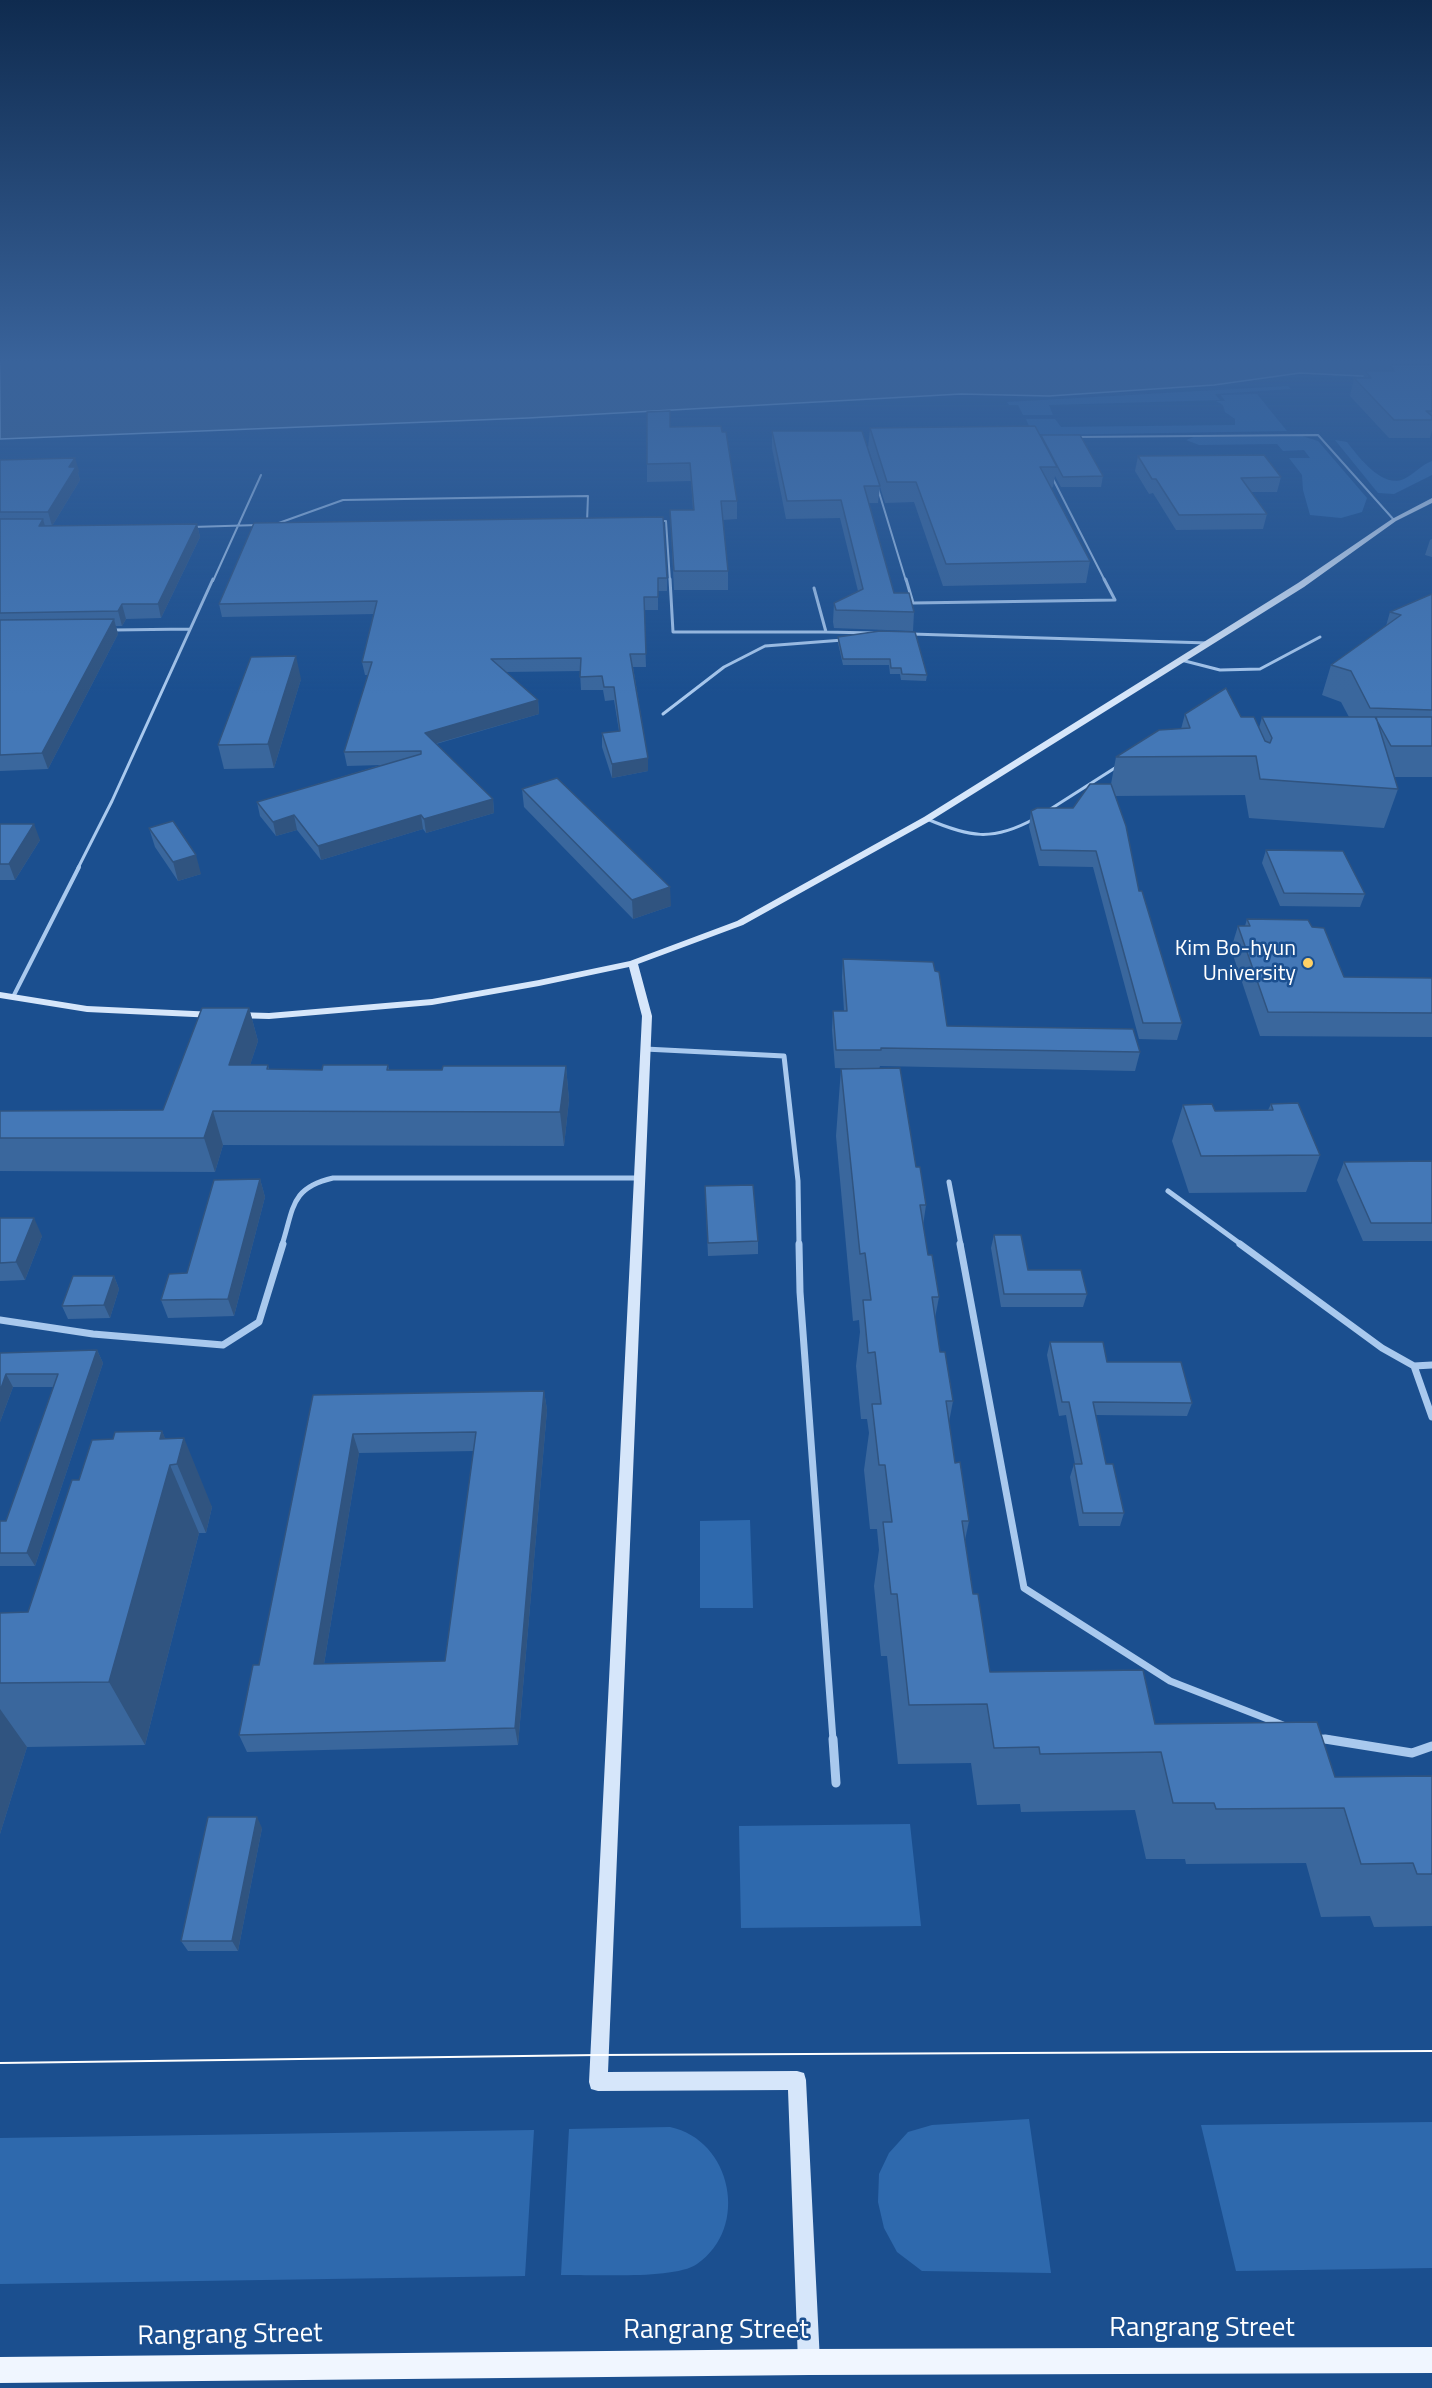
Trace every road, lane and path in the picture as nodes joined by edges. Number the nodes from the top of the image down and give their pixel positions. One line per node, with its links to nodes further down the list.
1 (1050, 472): 4 (lane)
2 (1351, 472): 6 (lane)
3 (261, 475): 11 (lane)
4 (876, 483)
5 (1432, 500): 6 (main road)
6 (1394, 520): 21 (main road)
7 (654, 521): 16 (lane)
8 (598, 522): 9 (lane)
9 (288, 524)
10 (264, 525): 11 (lane)
11 (240, 526): 12 (lane); 14 (lane)
12 (192, 527)
13 (814, 588): 16 (lane)
14 (190, 629): 15 (lane); 28 (lane)
15 (107, 630)
16 (826, 632): 19 (lane)
17 (911, 634): 21 (lane)
18 (1320, 637): 22 (lane)
19 (856, 639)
20 (845, 640): 23 (lane)
21 (1208, 643): 22 (main road)
22 (1181, 660): 25 (main road)
23 (663, 714)
24 (1128, 760): 25 (lane)
25 (927, 819): 26 (main road)
26 (633, 963): 28 (main road); 29 (main road)
27 (0, 995): 28 (main road)
28 (13, 997)
29 (645, 1049): 30 (main road); 40 (street)
30 (638, 1178): 33 (street); 42 (main road)
31 (949, 1182): 37 (street)
32 (1168, 1191): 35 (street)
33 (0, 1320)
34 (1432, 1365): 35 (street)
35 (1414, 1366): 36 (street)
36 (1432, 1418)
37 (1296, 1730)
38 (1306, 1733): 39 (street)
39 (1432, 1746)
40 (836, 1784)
41 (1432, 2360): 42 (main road, Rangrang Street)
42 (809, 2362): 43 (main road, Rangrang Street)
43 (0, 2370)

